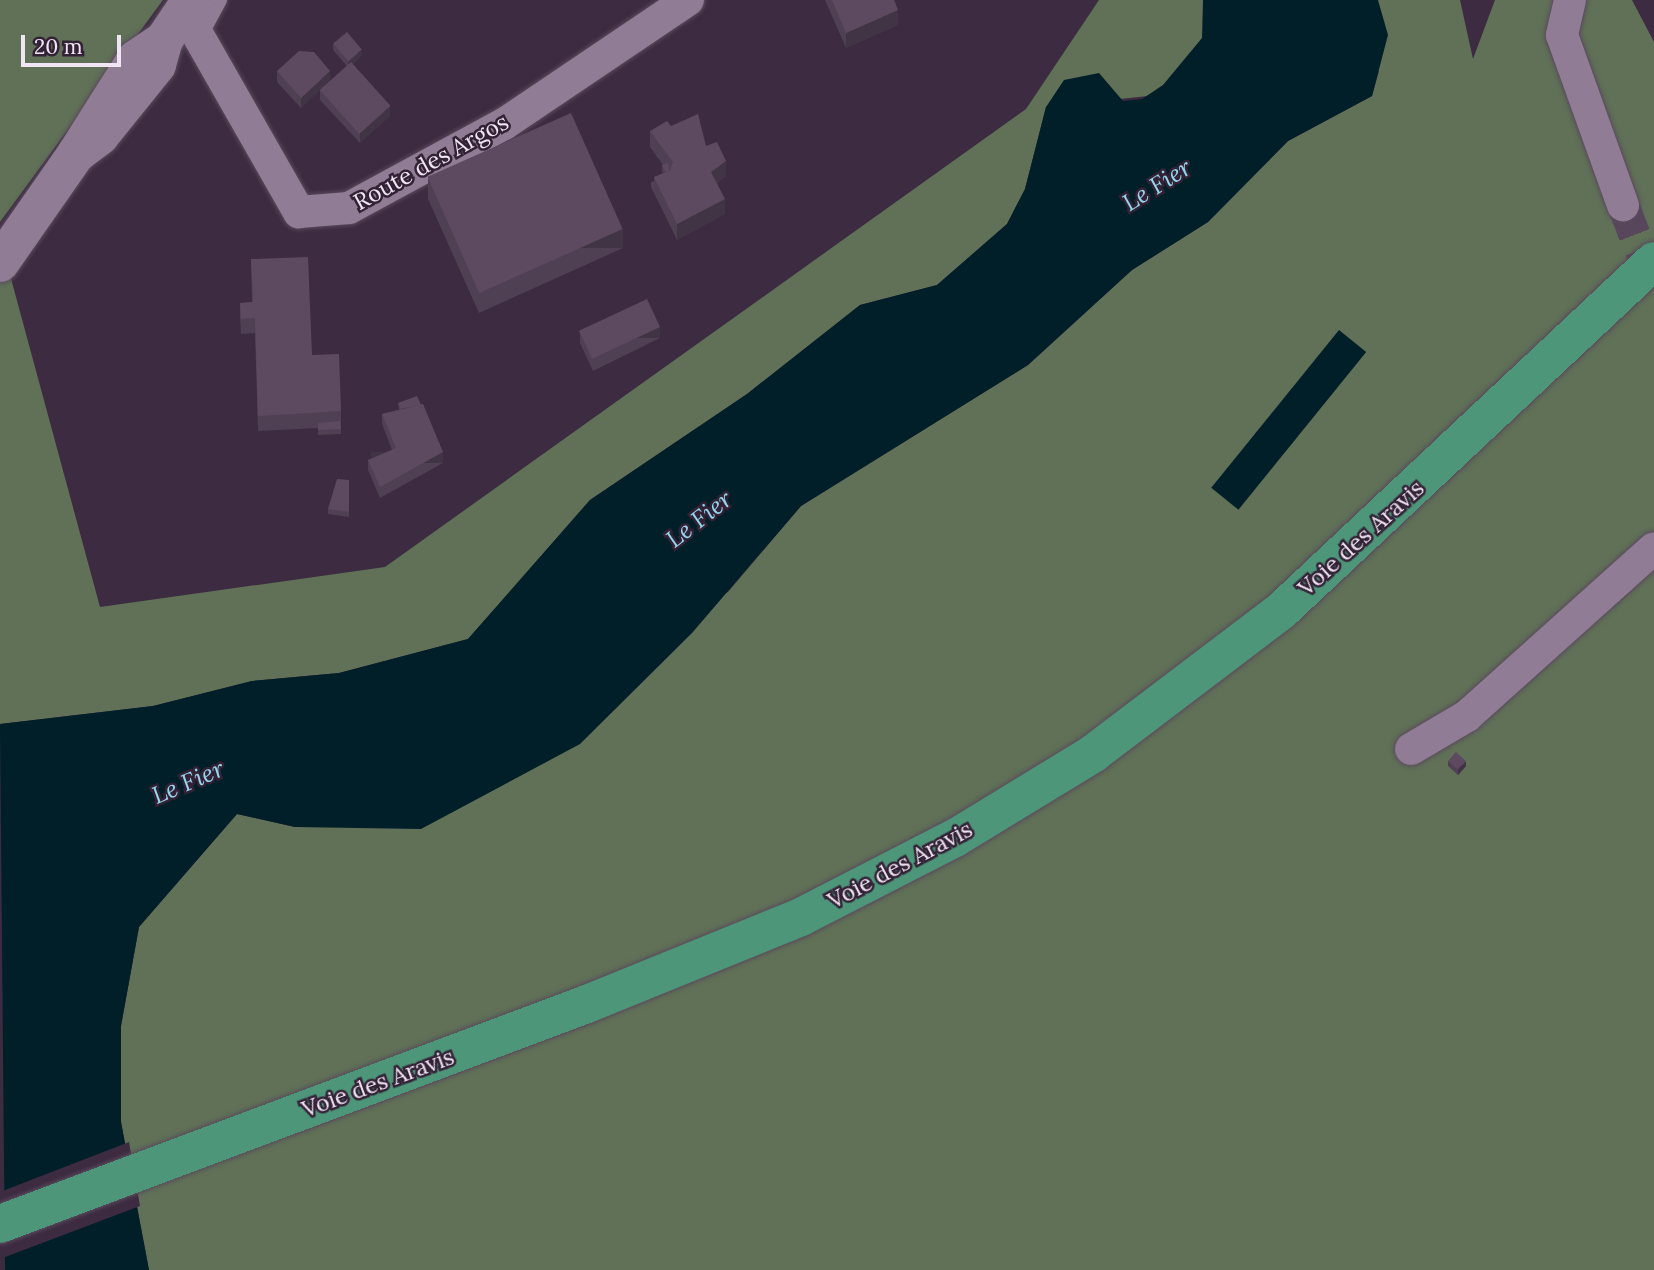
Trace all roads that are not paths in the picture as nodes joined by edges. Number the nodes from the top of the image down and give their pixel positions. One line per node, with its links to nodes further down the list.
1 (193, 0): 5 (street)
2 (219, 0): 5 (lane)
3 (688, 0): 5 (street, Route des Argos)
4 (1570, 0): 6 (street)
5 (175, 44): 8 (street)
6 (1623, 205)
7 (1654, 261): 11 (highway, Voie des Aravis)
8 (0, 263)
9 (1654, 548): 10 (street)
10 (1411, 749)
11 (0, 1224)

